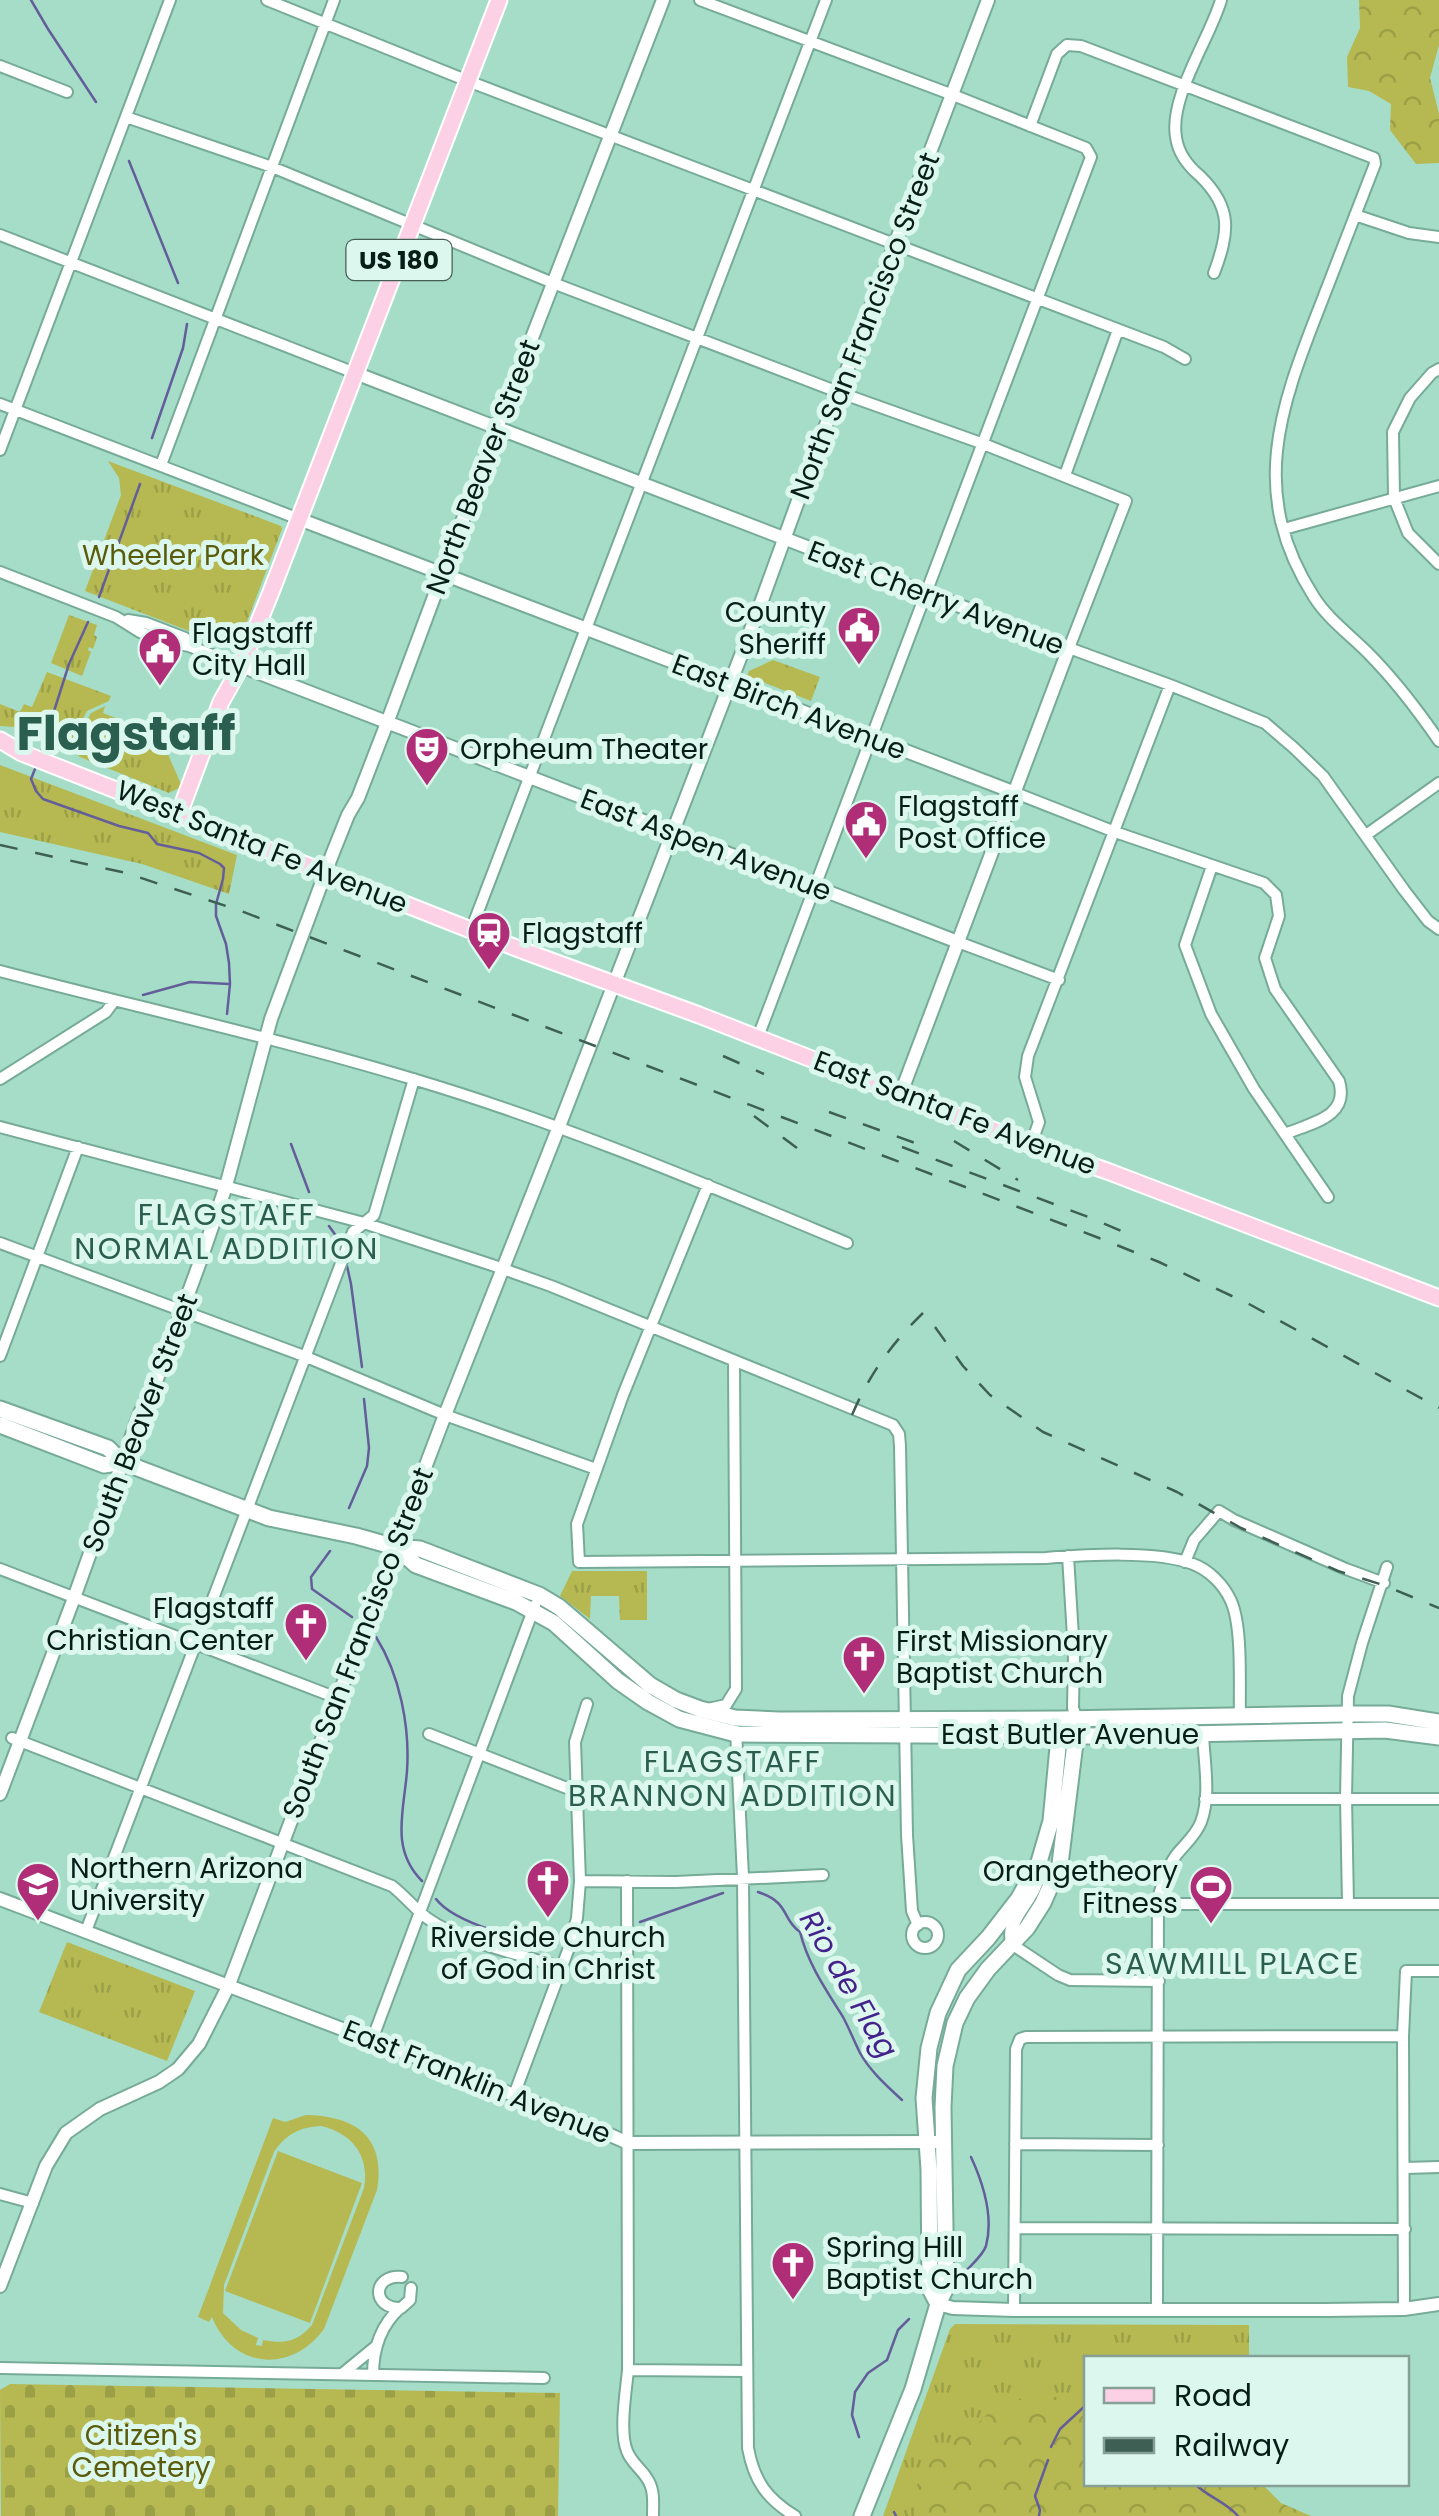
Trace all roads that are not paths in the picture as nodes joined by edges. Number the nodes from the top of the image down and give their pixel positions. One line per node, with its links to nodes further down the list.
1 (170, 0): 17 (street)
2 (267, 0): 10 (street)
3 (334, 0): 10 (street)
4 (499, 0): 13 (main road, US 180)
5 (662, 0): 19 (street, North Beaver Street)
6 (700, 0): 11 (street)
7 (826, 0): 11 (street)
8 (988, 0): 16 (street, North San Francisco Street)
9 (1221, 0): 14 (street)
10 (326, 23): 13 (street); 20 (street)
11 (810, 41): 16 (street); 21 (street)
12 (0, 66): 15 (street)
13 (468, 81): 19 (street); 23 (main road, US 180)
14 (1186, 86): 18 (street); 22 (street); 28 (street)
15 (68, 92)
16 (954, 95): 18 (street); 26 (street, North San Francisco Street)
17 (126, 117): 20 (street); 27 (street)
18 (1030, 126): 30 (street)
19 (610, 135): 21 (street); 29 (street, North Beaver Street)
20 (272, 168): 23 (street); 31 (street)
21 (754, 190): 26 (street); 33 (street)
22 (1355, 216): 25 (street); 49 (street)
23 (412, 226): 29 (street); 36 (main road, US 180)
24 (0, 235): 27 (street)
25 (1439, 237)
26 (896, 244): 30 (street); 37 (street, North San Francisco Street)
27 (70, 262): 31 (street); 39 (street)
28 (1214, 273)
29 (553, 283): 33 (street); 40 (street, North Beaver Street)
30 (1037, 299): 32 (street); 41 (street)
31 (214, 317): 36 (street); 43 (street)
32 (1118, 330): 34 (street); 44 (street)
33 (696, 338): 37 (street); 45 (street)
34 (1184, 359)
35 (1439, 369): 47 (street)
36 (355, 373): 40 (street, East Cherry Avenue); 48 (main road, US 180)
37 (838, 392): 41 (street); 50 (street, North San Francisco Street)
38 (0, 404): 39 (street)
39 (16, 410): 42 (street); 43 (street)
40 (497, 428): 45 (street, East Cherry Avenue); 53 (street, North Beaver Street)
41 (982, 443): 44 (street); 54 (street)
42 (0, 450)
43 (161, 465): 48 (street)
44 (1065, 475): 56 (street)
45 (642, 483): 50 (street, East Cherry Avenue); 55 (street)
46 (1439, 486): 47 (street)
47 (1394, 498): 49 (street); 51 (street)
48 (299, 519): 53 (street, East Birch Avenue); 57 (main road, US 180)
49 (1284, 529): 62 (street)
50 (784, 540): 54 (street, East Cherry Avenue); 58 (street, North San Francisco Street)
51 (1439, 564)
52 (0, 572): 57 (street)
53 (442, 574): 55 (street, East Birch Avenue); 60 (street, North Beaver Street)
54 (927, 595): 56 (street, East Cherry Avenue); 61 (street)
55 (586, 629): 58 (street, East Birch Avenue); 64 (street)
56 (1069, 648): 59 (street, East Cherry Avenue); 66 (street)
57 (241, 666): 60 (street, East Aspen Avenue); 67 (main road, US 180)
58 (730, 684): 61 (street, East Birch Avenue); 68 (street, North San Francisco Street)
59 (1170, 685): 69 (street); 70 (street, East Cherry Avenue)
60 (387, 722): 64 (street, East Aspen Avenue); 72 (street, North Beaver Street)
61 (872, 738): 66 (street, East Birch Avenue); 73 (street)
62 (1439, 741)
63 (1, 743): 67 (main road, West Santa Fe Avenue)
64 (530, 777): 68 (street, East Aspen Avenue); 75 (street)
65 (1439, 783): 70 (street)
66 (1013, 792): 69 (street, East Birch Avenue); 77 (street)
67 (179, 814): 72 (main road, West Santa Fe Avenue)
68 (673, 832): 73 (street, East Aspen Avenue); 80 (street, North San Francisco Street)
69 (1115, 832): 71 (street, East Birch Avenue); 79 (street)
70 (1366, 834): 74 (street, East Cherry Avenue)
71 (1212, 866): 90 (street); 90 (street, East Birch Avenue)
72 (326, 873): 75 (main road, West Santa Fe Avenue); 76 (street, North Beaver Street)
73 (815, 887): 77 (street, East Aspen Avenue); 82 (street)
74 (1439, 929)
75 (471, 930): 80 (main road, East Santa Fe Avenue)
76 (304, 934): 83 (street, South Beaver Street)
77 (958, 942): 79 (street, East Aspen Avenue); 87 (street)
78 (0, 971): 81 (street)
79 (1058, 980): 91 (street)
80 (613, 984): 82 (main road, East Santa Fe Avenue); 84 (street, North San Francisco Street)
81 (114, 1001): 83 (street); 85 (street)
82 (758, 1038): 87 (main road, East Santa Fe Avenue)
83 (265, 1039): 86 (street); 94 (street, South Beaver Street)
84 (591, 1044): 89 (street, South San Francisco Street)
85 (0, 1079)
86 (414, 1079): 89 (street); 96 (street)
87 (900, 1093): 91 (main road, East Santa Fe Avenue)
88 (0, 1127): 92 (street)
89 (558, 1129): 93 (street); 100 (street, South San Francisco Street)
90 (1285, 1134): 95 (street)
91 (1031, 1144): 101 (main road, East Santa Fe Avenue)
92 (78, 1147): 94 (street); 99 (street)
93 (708, 1185): 97 (street); 103 (street)
94 (226, 1186): 96 (street); 102 (street, South Beaver Street)
95 (1328, 1197)
96 (364, 1222): 100 (street); 105 (street)
97 (847, 1242)
98 (0, 1243): 99 (street)
99 (38, 1257): 102 (street); 104 (street)
100 (503, 1269): 103 (street); 108 (street, South San Francisco Street)
101 (1439, 1298)
102 (183, 1312): 105 (street); 110 (street, South Beaver Street)
103 (651, 1327): 106 (street); 111 (street)
104 (0, 1356)
105 (304, 1356): 108 (street); 112 (street)
106 (734, 1362): 115 (street); 116 (street)
107 (5, 1413): 110 (main road)
108 (445, 1415): 111 (street); 113 (street, South San Francisco Street)
109 (0, 1426): 110 (main road)
110 (122, 1462): 112 (main road, East Butler Avenue); 121 (street, South Beaver Street)
111 (596, 1470): 116 (street)
112 (246, 1510): 113 (main road, East Butler Avenue); 123 (street)
113 (395, 1546): 122 (main road, East Butler Avenue); 124 (street, South San Francisco Street)
114 (1068, 1556): 115 (street); 117 (street); 130 (street)
115 (900, 1559): 116 (street); 132 (street)
116 (736, 1560): 126 (street)
117 (1185, 1562): 120 (street); 127 (street)
118 (1387, 1567): 120 (street)
119 (0, 1570): 121 (street)
120 (1384, 1583): 128 (street)
121 (74, 1598): 123 (street); 136 (street, South Beaver Street)
122 (536, 1603): 126 (main road, East Butler Avenue); 131 (main road, East Butler Avenue); 137 (street)
123 (195, 1645): 124 (street); 138 (street)
124 (337, 1698): 144 (street, South San Francisco Street)
125 (587, 1704): 139 (street)
126 (700, 1709): 131 (main road, East Butler Avenue)
127 (1240, 1716): 128 (main road, East Butler Avenue); 130 (main road, East Butler Avenue)
128 (1346, 1722): 129 (main road, East Butler Avenue); 134 (main road, East Butler Avenue); 135 (main road, East Butler Avenue); 141 (street)
129 (1439, 1722)
130 (1069, 1723): 132 (main road, East Butler Avenue); 134 (main road, East Butler Avenue); 145 (main road); 157 (main road)
131 (735, 1726): 132 (main road, East Butler Avenue); 147 (street)
132 (905, 1727): 155 (street)
133 (429, 1734): 137 (street)
134 (1204, 1734): 142 (street)
135 (1439, 1737)
136 (16, 1739): 138 (street); 140 (street, South Beaver Street)
137 (480, 1754): 139 (street); 154 (street)
138 (140, 1789): 144 (street); 156 (street)
139 (577, 1792): 148 (street)
140 (0, 1794)
141 (1346, 1798): 142 (street); 143 (street); 152 (street)
142 (1205, 1799): 151 (street)
143 (1439, 1799)
144 (282, 1842): 154 (street); 161 (street, South San Francisco Street)
145 (1040, 1862): 157 (street); 167 (main road)
146 (824, 1875): 147 (street)
147 (744, 1878): 149 (street); 168 (street)
148 (580, 1880): 149 (street); 158 (street)
149 (627, 1881): 166 (street)
150 (0, 1899): 156 (street, East Franklin Avenue)
151 (1158, 1904): 152 (street); 160 (street)
152 (1348, 1904): 153 (street)
153 (1439, 1904)
154 (420, 1912): 158 (street); 164 (street)
155 (918, 1925)
156 (86, 1931): 161 (street, East Franklin Avenue)
157 (1012, 1944): 160 (street); 167 (main road)
158 (560, 1967): 165 (street)
159 (1439, 1971): 163 (street)
160 (1159, 1981): 162 (street)
161 (228, 1986): 164 (street, East Franklin Avenue); 174 (street, South San Francisco Street)
162 (1158, 2036): 163 (street); 169 (street); 170 (street)
163 (1404, 2036): 172 (street)
164 (372, 2040): 165 (street, East Franklin Avenue)
165 (514, 2095): 166 (street, East Franklin Avenue)
166 (628, 2142): 168 (street, East Franklin Avenue); 191 (street)
167 (935, 2142): 168 (street, East Franklin Avenue); 182 (main road)
168 (745, 2144): 192 (street)
169 (1015, 2144): 170 (street); 175 (street)
170 (1158, 2145): 176 (street)
171 (1439, 2167): 172 (street)
172 (1405, 2168): 177 (street)
173 (0, 2194): 174 (street)
174 (32, 2202): 179 (street, South San Francisco Street)
175 (1015, 2228): 176 (street); 186 (street)
176 (1157, 2228): 177 (street); 187 (street)
177 (1405, 2229): 185 (street)
178 (402, 2277): 181 (street)
179 (0, 2286)
180 (411, 2288): 184 (street)
181 (382, 2302): 184 (street); 188 (street)
182 (938, 2304): 186 (street); 198 (main road)
183 (1439, 2304): 185 (street)
184 (401, 2308): 188 (street)
185 (1404, 2309): 187 (street)
186 (1014, 2310): 187 (street)
187 (1156, 2310)
188 (388, 2319): 189 (street)
189 (376, 2346): 193 (street); 194 (street)
190 (0, 2368): 193 (street)
191 (628, 2370): 192 (street); 196 (street)
192 (746, 2371): 197 (street)
193 (341, 2374): 194 (street)
194 (373, 2375): 195 (street)
195 (544, 2378)
196 (652, 2516)
197 (795, 2516)
198 (862, 2516)

